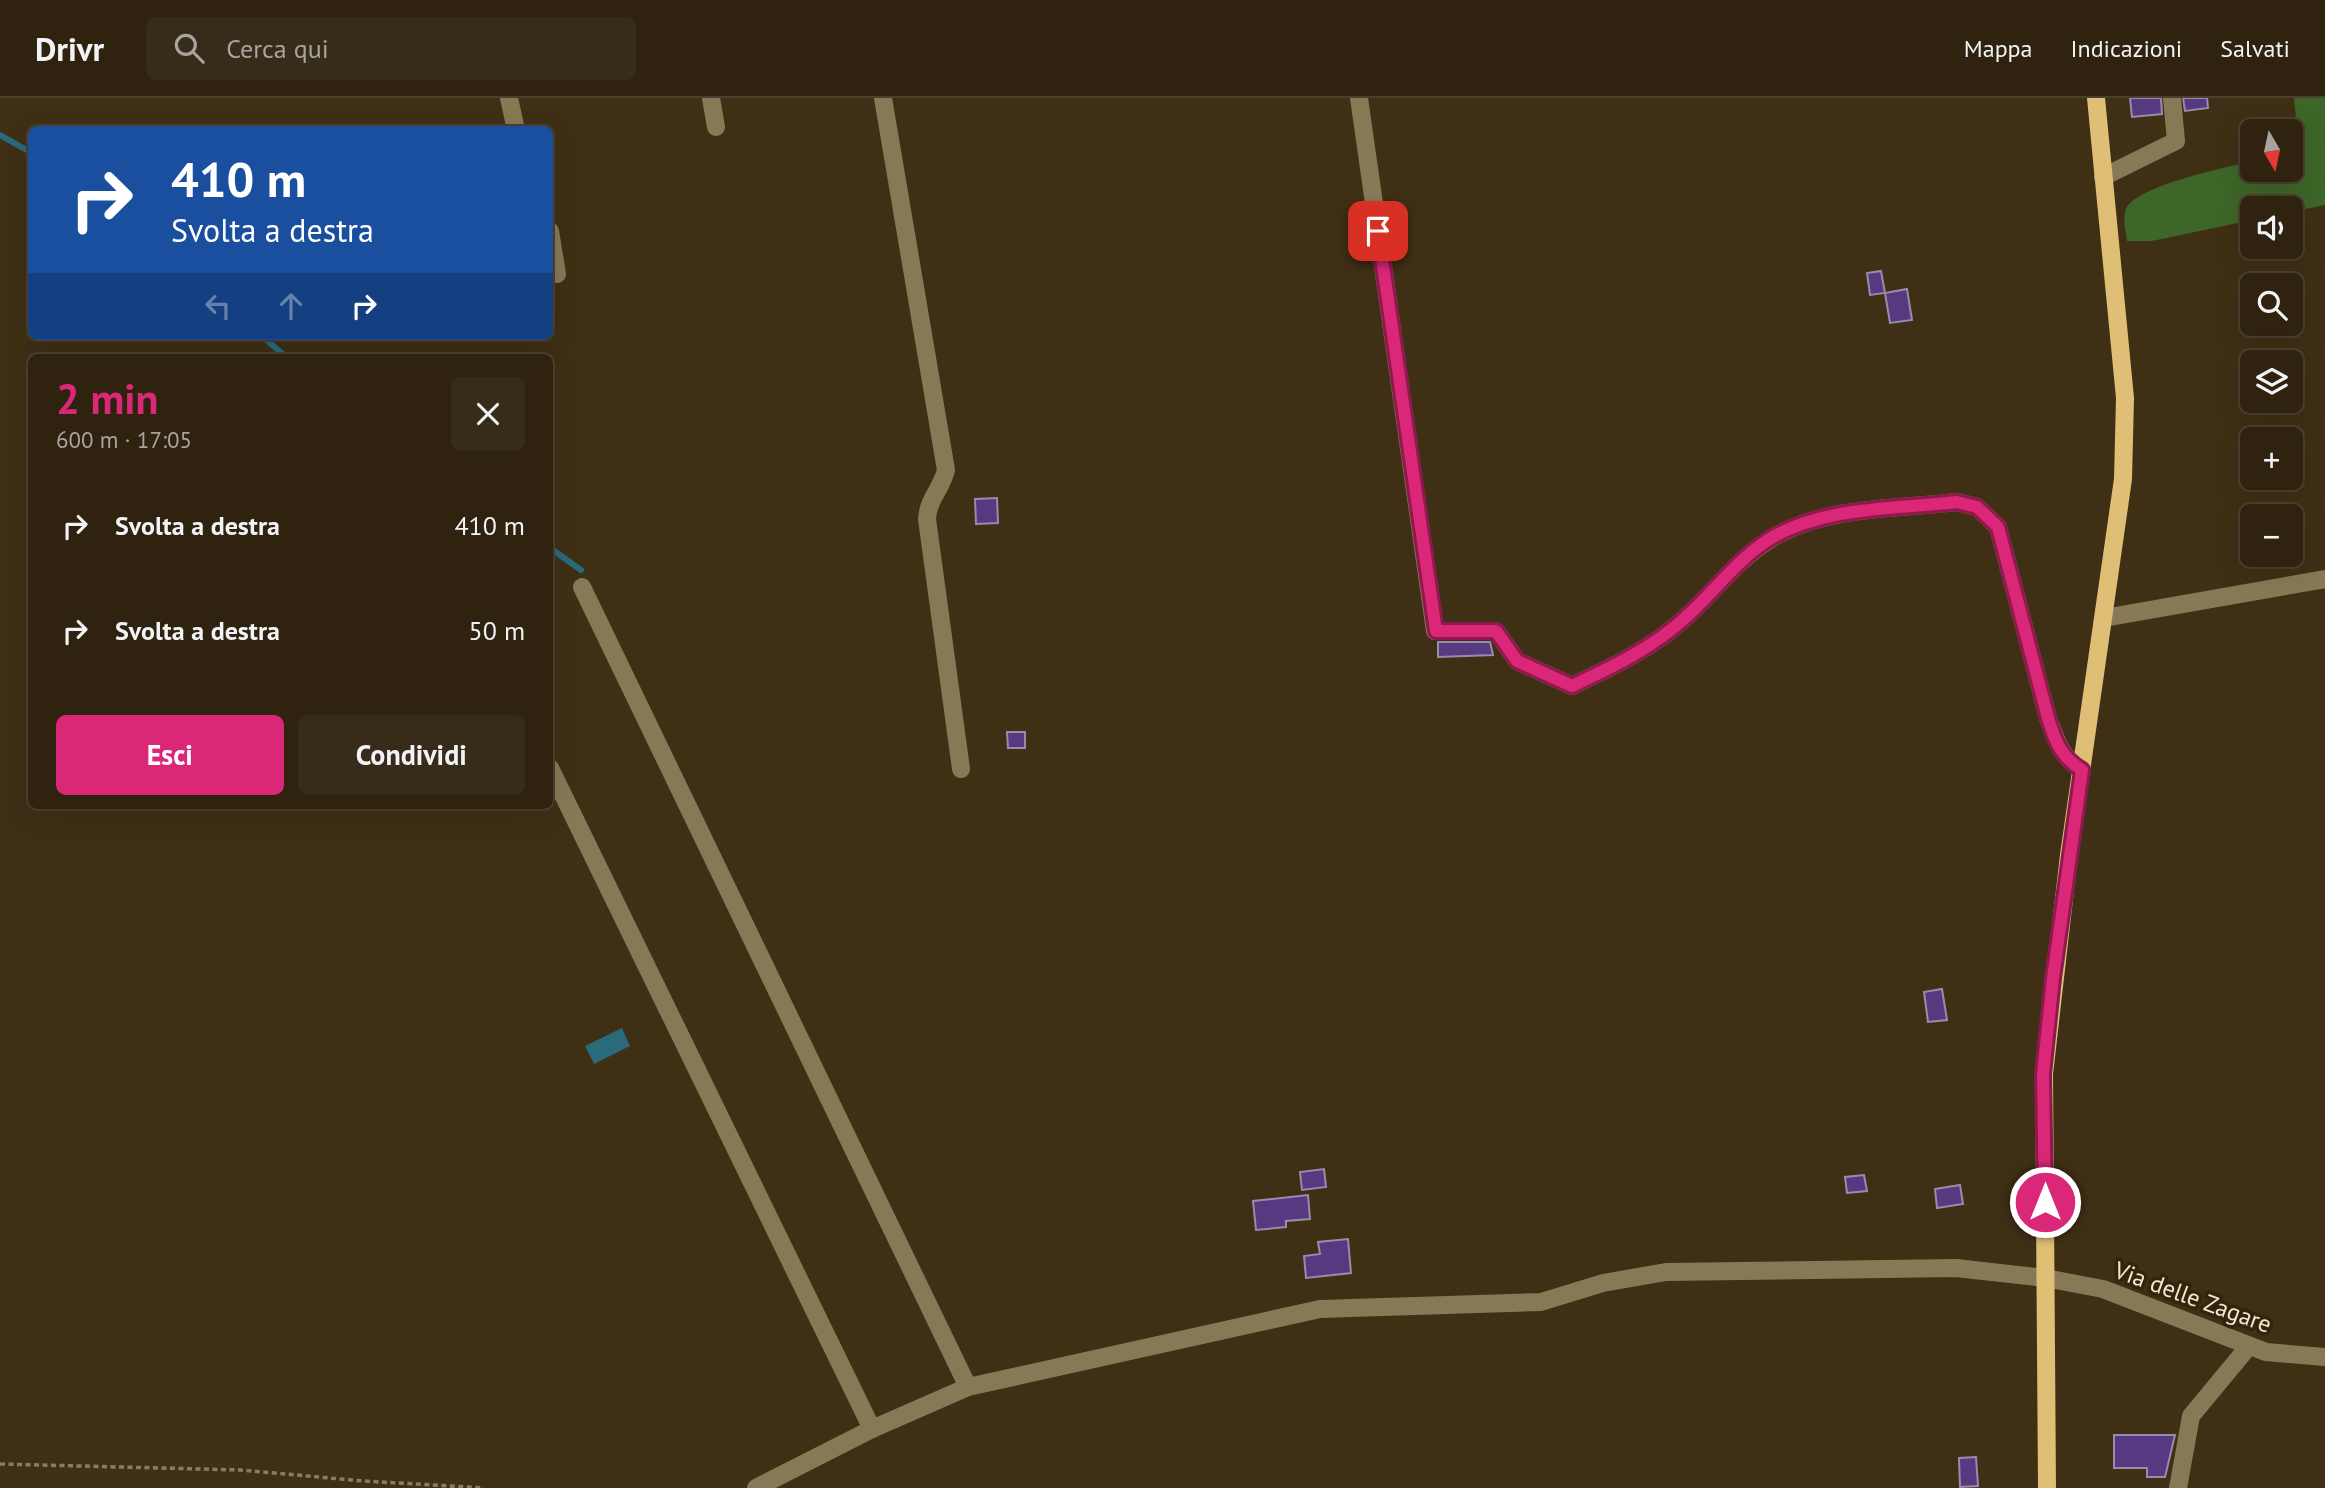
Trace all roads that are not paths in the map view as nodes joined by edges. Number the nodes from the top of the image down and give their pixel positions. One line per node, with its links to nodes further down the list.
1 (509, 98): 7 (street)
2 (711, 98): 8 (street)
3 (883, 98): 15 (street)
4 (1359, 98): 16 (street)
5 (2096, 98): 9 (main road)
6 (2172, 98): 9 (street)
7 (515, 126)
8 (716, 127)
9 (2104, 177): 14 (main road)
10 (553, 249): 11 (street)
11 (557, 274)
12 (2325, 579): 14 (street)
13 (582, 587): 21 (street)
14 (2105, 618): 16 (main road)
15 (961, 769)
16 (2082, 770): 18 (main road)
17 (553, 774): 22 (street)
18 (2045, 1278): 19 (street, Via delle Zagare); 21 (street, Via delle Zagare); 24 (main road)
19 (2249, 1346): 20 (street, Via delle Zagare); 25 (street)
20 (2325, 1357)
21 (968, 1387): 22 (street, Via delle Zagare)
22 (872, 1429): 23 (street, Via delle Zagare)
23 (756, 1488)
24 (2047, 1488)
25 (2178, 1488)

